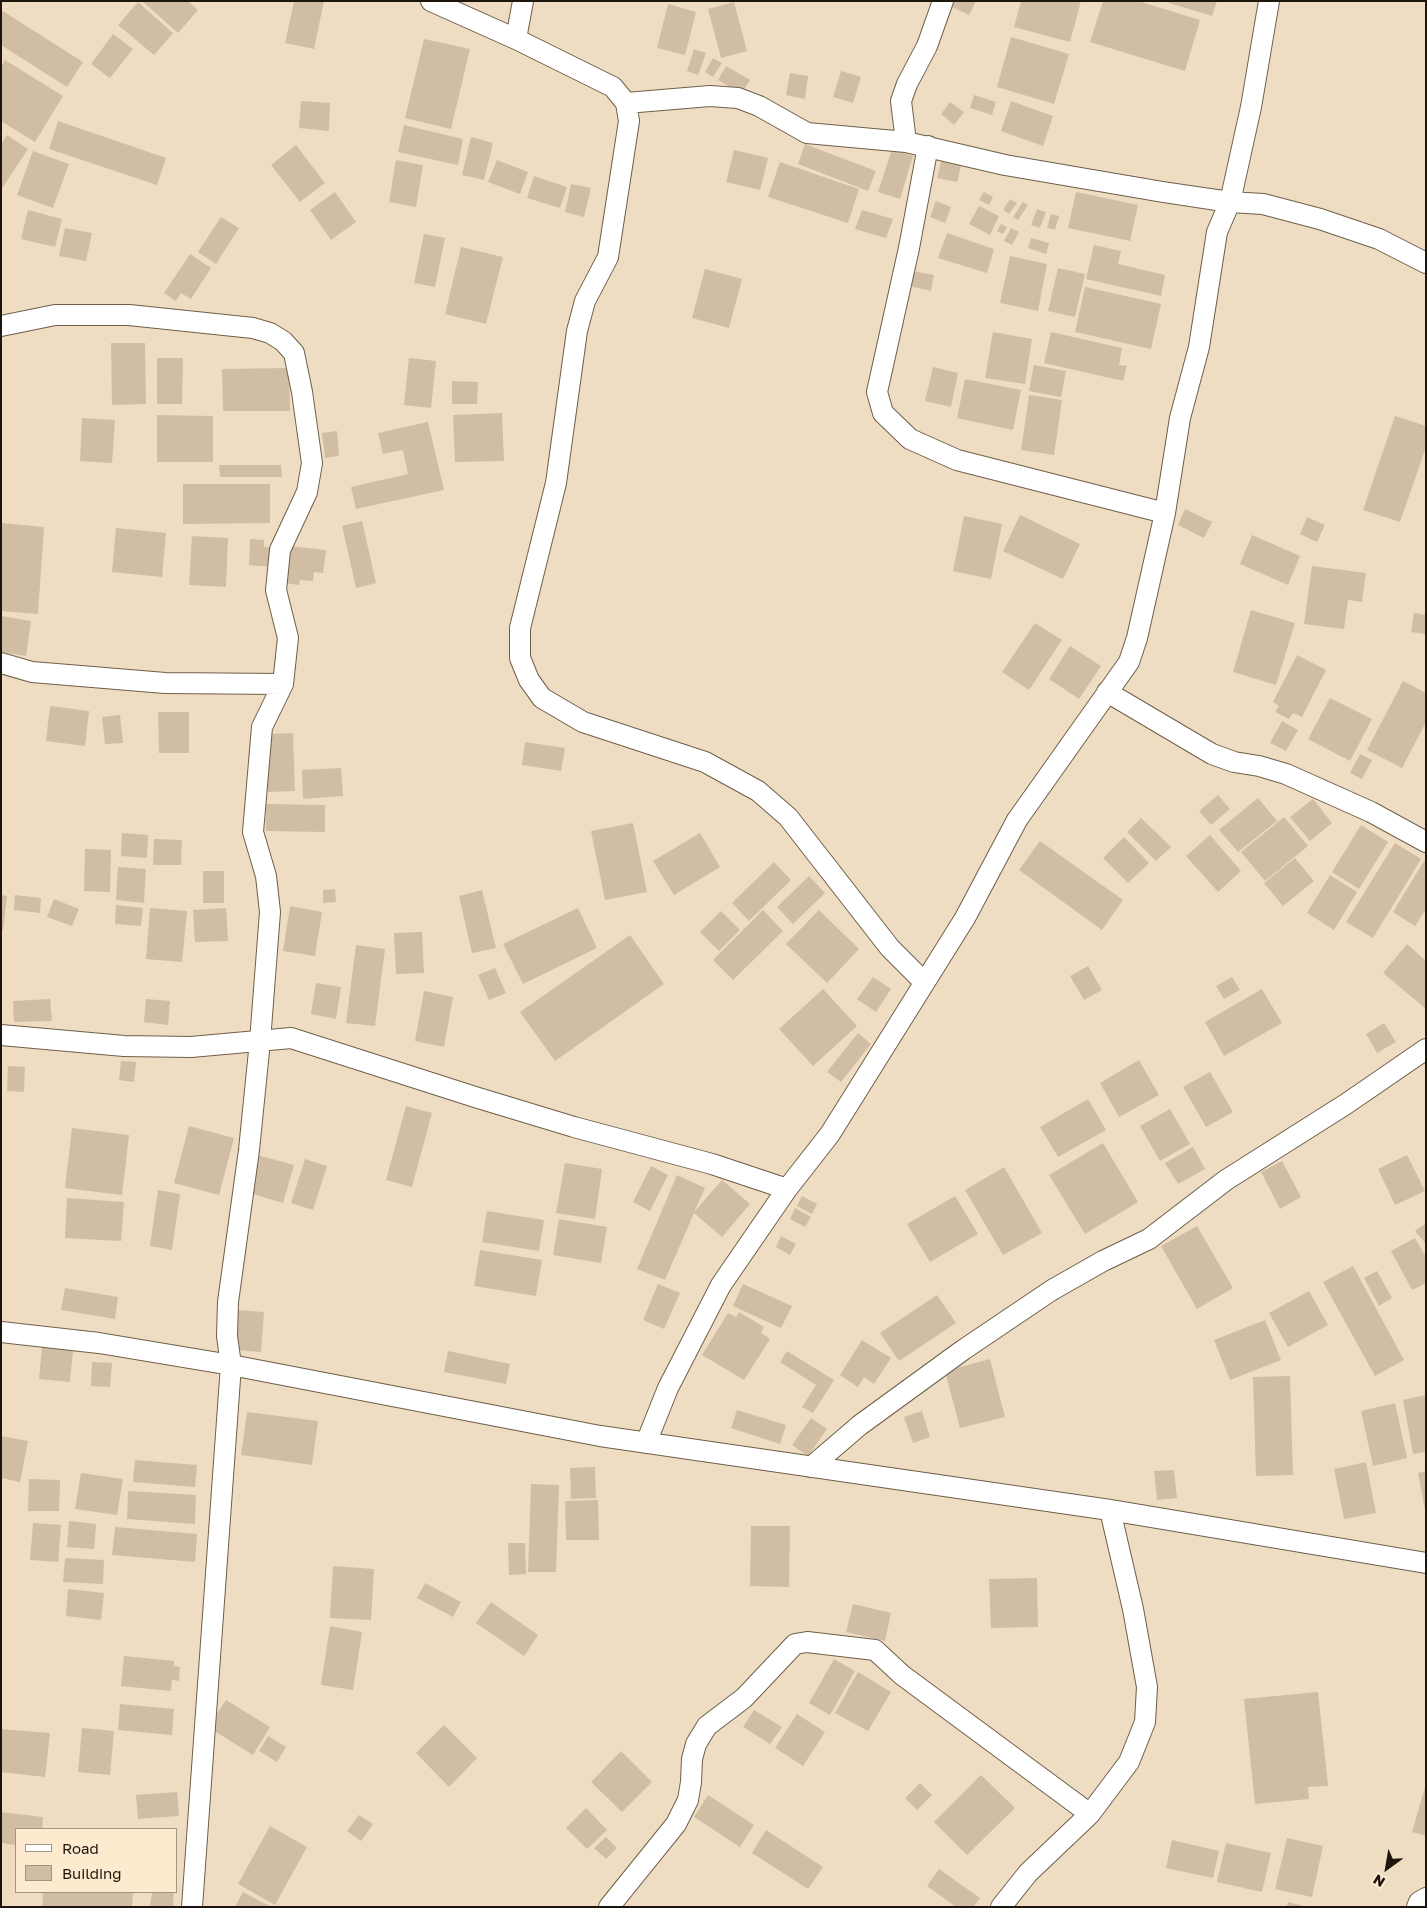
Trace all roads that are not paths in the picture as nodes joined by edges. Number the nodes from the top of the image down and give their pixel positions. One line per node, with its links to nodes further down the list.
1 (431, 1): 5 (street)
2 (523, 1): 5 (street)
3 (943, 1): 7 (street)
4 (1270, 1): 9 (street)
5 (516, 39): 6 (street)
6 (626, 103): 7 (street); 17 (street)
7 (906, 142): 8 (street)
8 (928, 146): 9 (street); 12 (street)
9 (1230, 202): 10 (street); 12 (street)
10 (1426, 263)
11 (1, 326): 14 (street)
12 (1165, 512): 15 (street)
13 (1, 663): 14 (street)
14 (283, 684): 19 (street)
15 (1107, 692): 16 (street); 17 (street)
16 (1426, 842)
17 (924, 982): 21 (street)
18 (1, 1035): 19 (street)
19 (260, 1041): 21 (street); 23 (street)
20 (1426, 1049): 25 (street)
21 (787, 1189): 24 (street)
22 (1, 1332): 23 (street)
23 (231, 1365): 24 (street); 30 (street)
24 (646, 1442): 25 (street)
25 (811, 1467): 26 (street)
26 (1110, 1510): 27 (street); 28 (street)
27 (1426, 1563)
28 (1090, 1814): 31 (street); 32 (street)
29 (1426, 1898): 33 (street)
30 (192, 1907)
31 (609, 1907)
32 (1000, 1907)
33 (1417, 1907)

